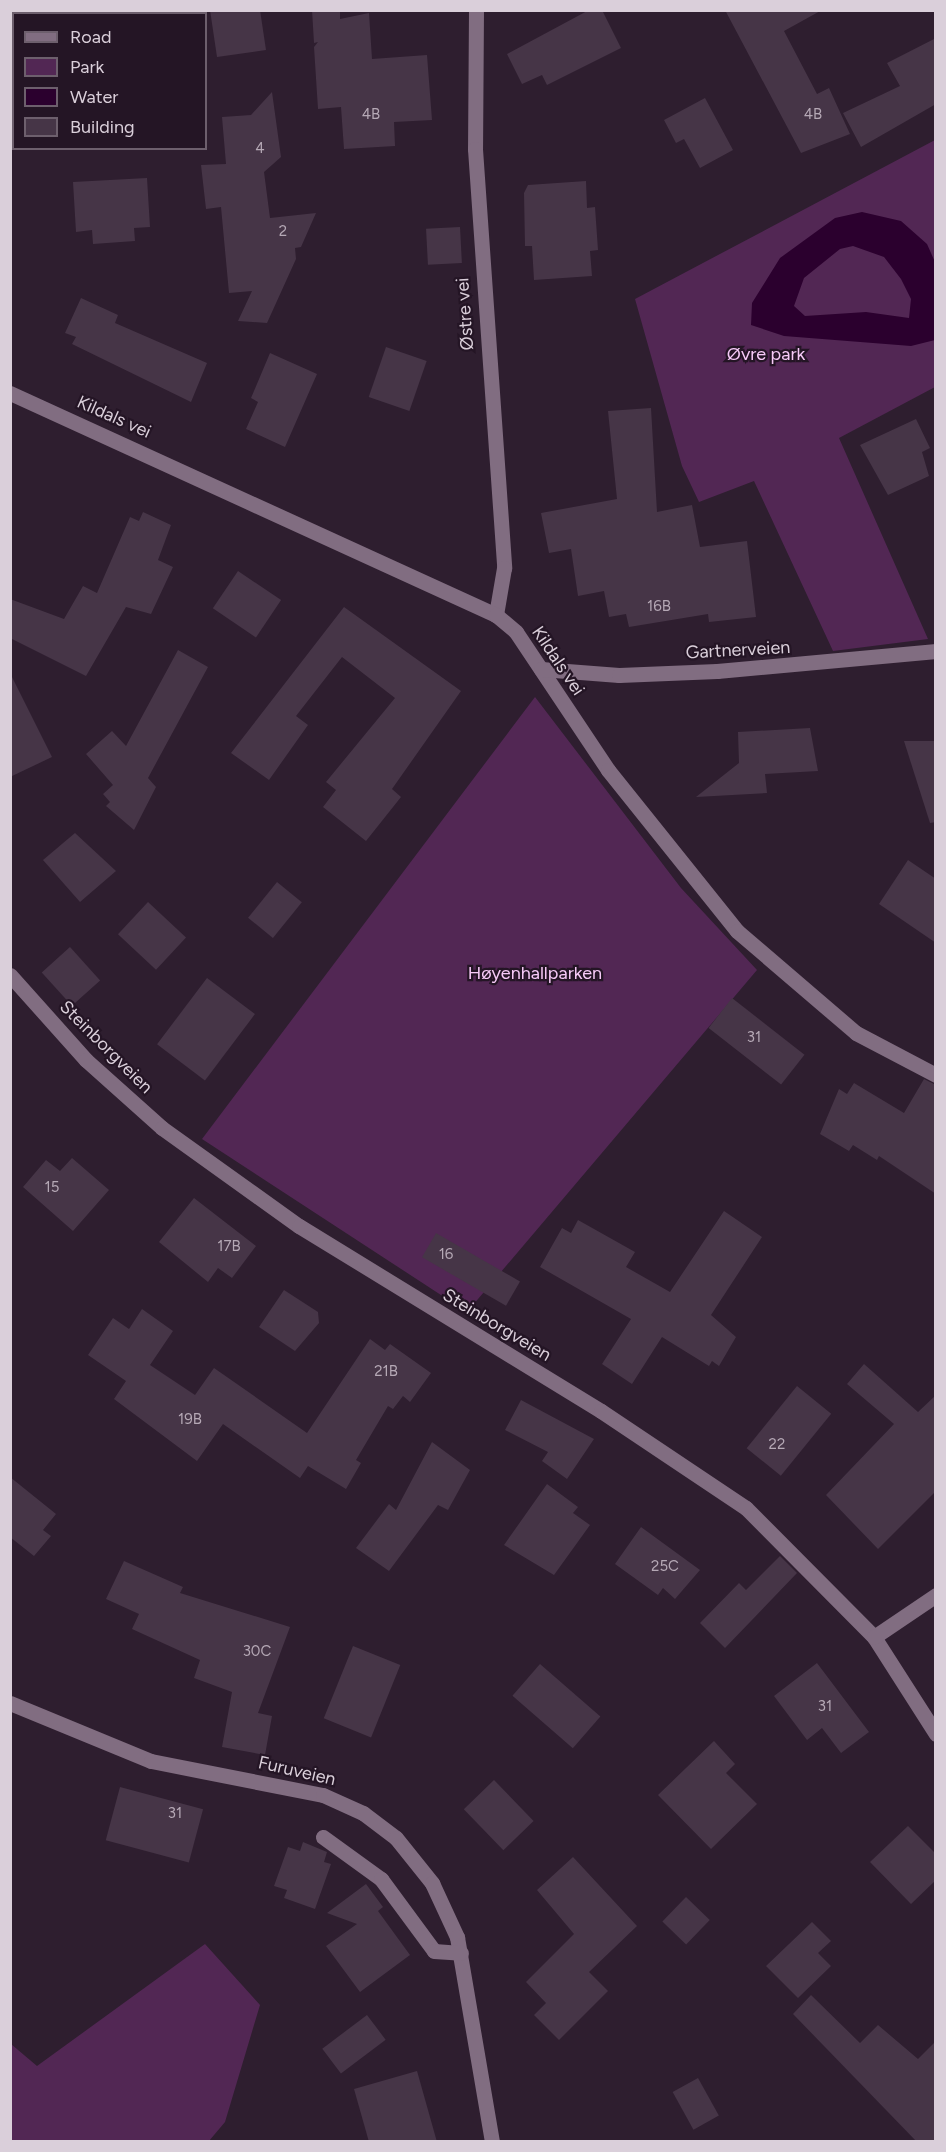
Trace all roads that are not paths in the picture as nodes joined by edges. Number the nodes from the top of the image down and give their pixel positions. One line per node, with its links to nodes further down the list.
1 (476, 10): 3 (street, Østre vei)
2 (10, 393): 3 (street, Kildals vei)
3 (496, 615): 5 (street, Kildals vei)
4 (936, 651): 5 (street, Gartnerveien)
5 (541, 669): 7 (street, Kildals vei)
6 (10, 975): 9 (street, Steinborgveien)
7 (936, 1076)
8 (936, 1595): 9 (street)
9 (874, 1637): 11 (street, Steinborgveien)
10 (10, 1703): 13 (street, Furuveien)
11 (936, 1734)
12 (323, 1837): 13 (street)
13 (461, 1953): 14 (street, Furuveien)
14 (492, 2142)

